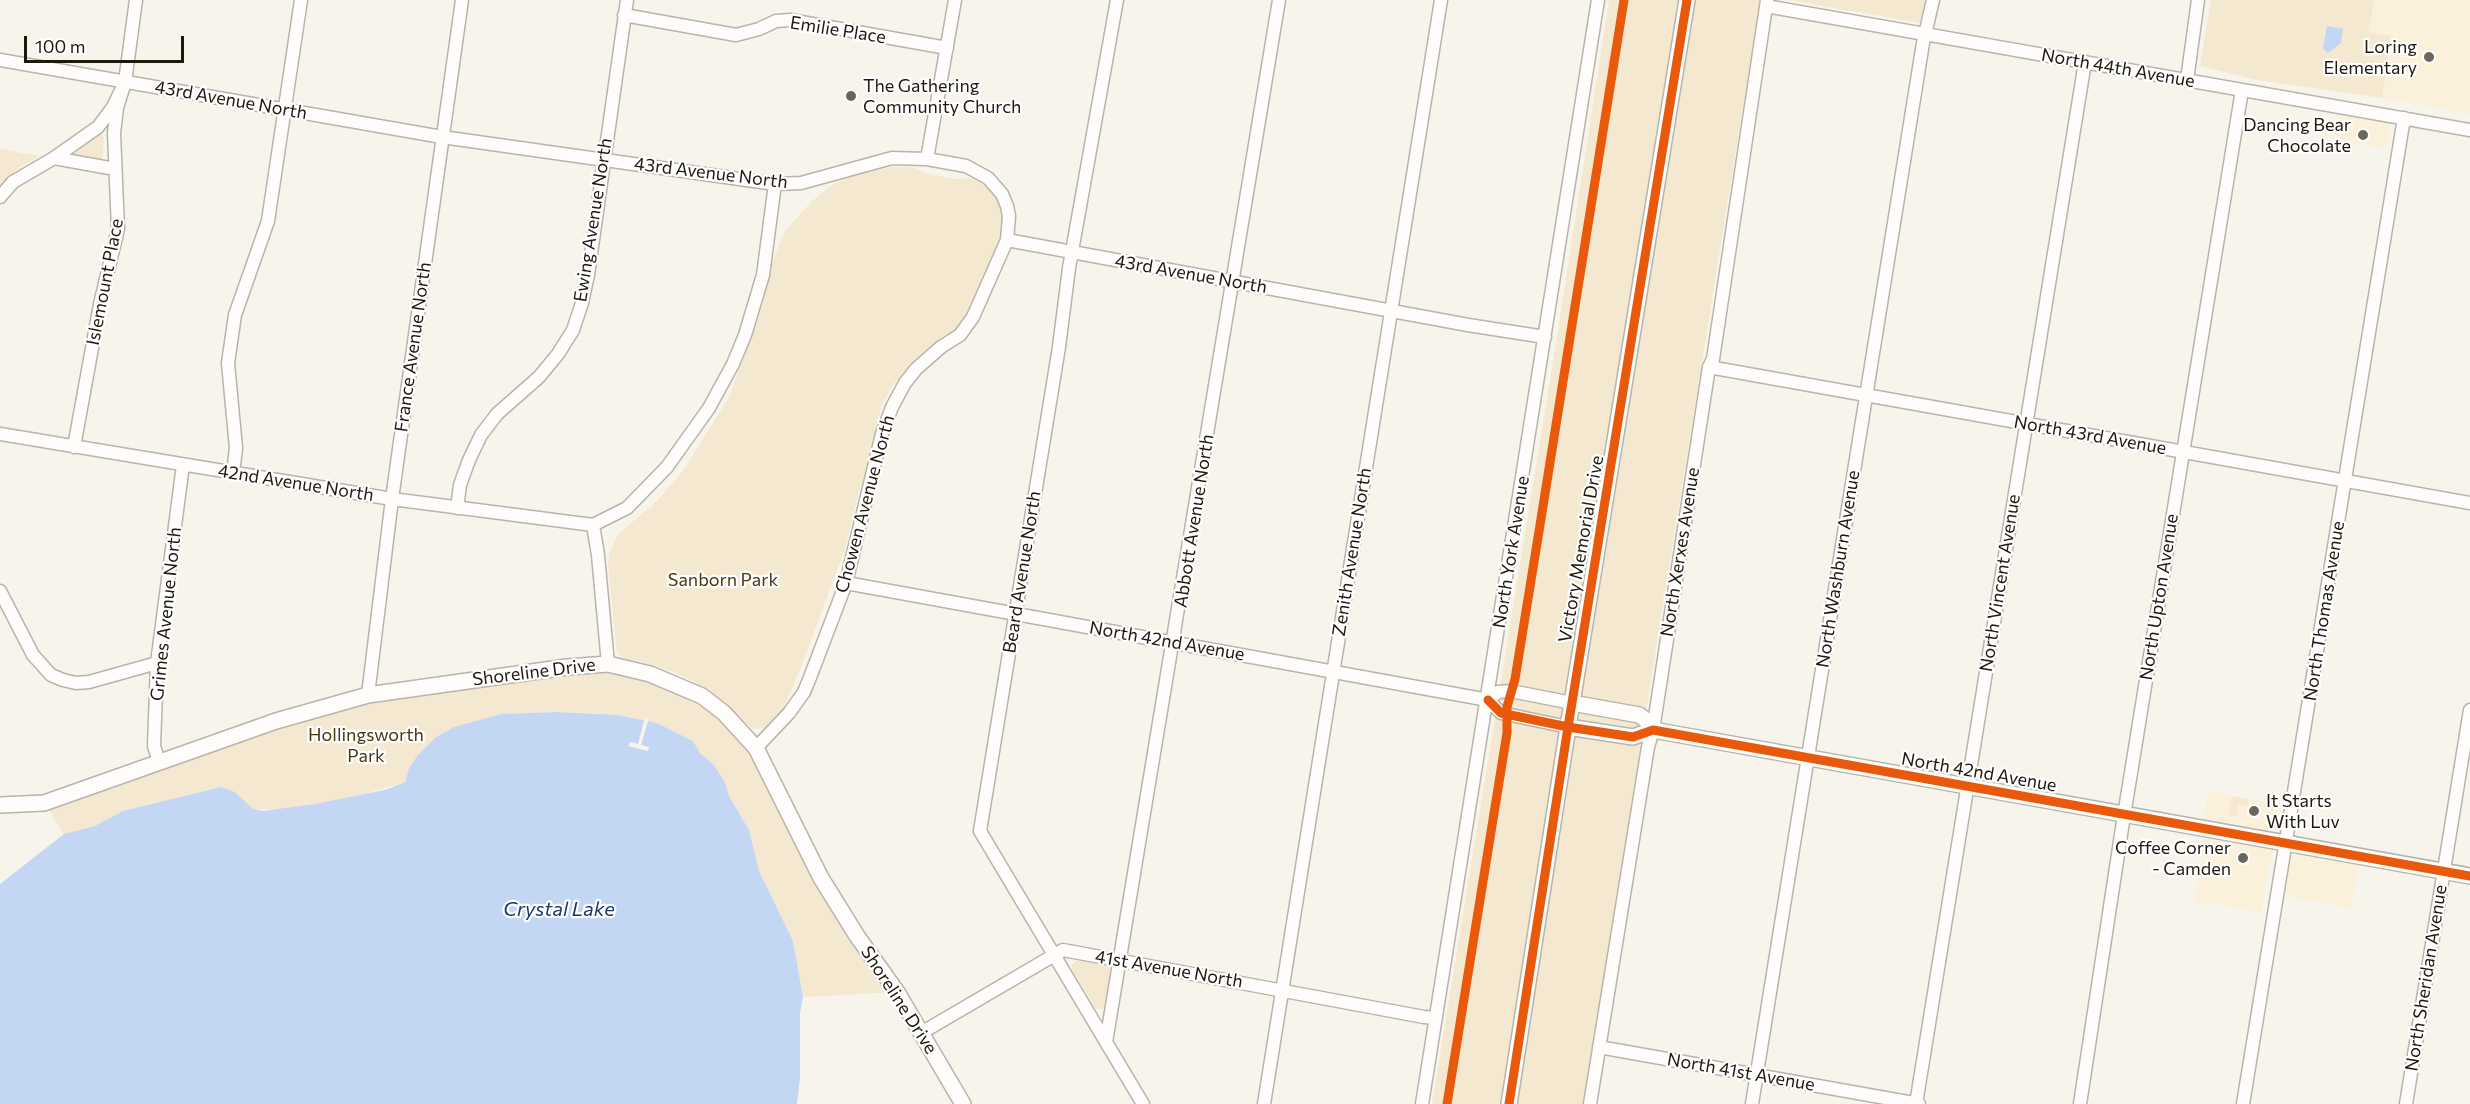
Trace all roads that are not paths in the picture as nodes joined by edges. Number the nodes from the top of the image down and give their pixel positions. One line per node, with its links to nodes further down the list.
1 (136, 0): 20 (street)
2 (301, 0): 22 (street)
3 (462, 0): 25 (street, France Avenue North)
4 (627, 0): 14 (street, Ewing Avenue North)
5 (955, 0): 16 (street)
6 (1117, 0): 33 (street, Beard Avenue North)
7 (1279, 0): 34 (street, Abbott Avenue North)
8 (1441, 0): 35 (street, Zenith Avenue North)
9 (1598, 0): 36 (street, North York Avenue)
10 (1687, 0): 59 (street, Victory Memorial Drive)
11 (1933, 0): 15 (street, North Washburn Avenue)
12 (2198, 0): 19 (street)
13 (1767, 3): 15 (street, North 44th Avenue); 37 (street, North Xerxes Avenue)
14 (624, 15): 16 (street, Emilie Place); 28 (street, Ewing Avenue North)
15 (1925, 33): 18 (street, North 44th Avenue); 38 (street, North Washburn Avenue)
16 (947, 48): 27 (street)
17 (0, 60): 20 (street, 43rd Avenue North)
18 (2085, 62): 19 (street, North 44th Avenue); 39 (street, North Vincent Avenue)
19 (2187, 80): 21 (street, North 44th Avenue)
20 (125, 82): 22 (street, 43rd Avenue North); 26 (street); 29 (street, Islemount Place)
21 (2242, 90): 23 (street, North 44th Avenue); 42 (street, North Upton Avenue)
22 (285, 111): 25 (street, 43rd Avenue North); 44 (street)
23 (2404, 118): 24 (street, North 44th Avenue); 45 (street, North Thomas Avenue)
24 (2470, 130)
25 (441, 137): 28 (street, 43rd Avenue North); 46 (street, France Avenue North)
26 (54, 158): 29 (street); 31 (street)
27 (927, 159): 30 (street, 43rd Avenue North); 32 (street, 43rd Avenue North)
28 (603, 160): 30 (street, 43rd Avenue North); 48 (street, Ewing Avenue North)
29 (115, 169): 41 (street, Islemount Place)
30 (775, 184): 49 (street)
31 (0, 197)
32 (1007, 240): 33 (street, 43rd Avenue North); 50 (street, Chowen Avenue North)
33 (1072, 252): 34 (street, 43rd Avenue North); 52 (street, Beard Avenue North)
34 (1233, 281): 35 (street, 43rd Avenue North); 53 (street, Abbott Avenue North)
35 (1392, 310): 36 (street, 43rd Avenue North); 56 (street, Zenith Avenue North)
36 (1545, 337): 58 (street, North York Avenue)
37 (1709, 367): 38 (street, North 43rd Avenue); 62 (street, North Xerxes Avenue)
38 (1866, 395): 39 (street, North 43rd Avenue); 64 (street, North Washburn Avenue)
39 (2026, 424): 42 (street, North 43rd Avenue); 66 (street, North Vincent Avenue)
40 (0, 434): 41 (street, 42nd Avenue North)
41 (74, 447): 43 (street, 42nd Avenue North)
42 (2183, 452): 45 (street, North 43rd Avenue); 68 (street, North Upton Avenue)
43 (183, 465): 44 (street, 42nd Avenue North); 54 (street, Grimes Avenue North)
44 (232, 473): 46 (street, 42nd Avenue North)
45 (2345, 482): 47 (street, North 43rd Avenue); 69 (street, North Thomas Avenue)
46 (392, 499): 48 (street, 42nd Avenue North); 57 (street, France Avenue North)
47 (2470, 503)
48 (457, 508): 49 (street, 42nd Avenue North)
49 (593, 525): 55 (street)
50 (846, 583): 52 (street, North 42nd Avenue); 63 (street, Chowen Avenue North)
51 (0, 591): 54 (street)
52 (1015, 614): 53 (street, North 42nd Avenue); 72 (street, Beard Avenue North)
53 (1174, 643): 56 (street, North 42nd Avenue); 73 (street, Abbott Avenue North)
54 (157, 663): 65 (street, Grimes Avenue North)
55 (608, 664): 57 (street, Shoreline Drive); 63 (street, Shoreline Drive)
56 (1333, 672): 58 (street, North 42nd Avenue); 74 (street, Zenith Avenue North)
57 (368, 695): 65 (street, Shoreline Drive)
58 (1488, 700): 59 (street, North 42nd Avenue); 61 (street, North 42nd Avenue); 75 (street, North York Avenue)
59 (1572, 703): 61 (street, Victory Memorial Drive); 62 (street, North 42nd Avenue)
60 (2470, 710): 70 (street, North Sheridan Avenue)
61 (1568, 727): 62 (street, North 42nd Avenue); 84 (street, Victory Memorial Drive)
62 (1653, 730): 64 (street, North 42nd Avenue); 78 (street, North Xerxes Avenue)
63 (756, 748): 76 (street, Shoreline Drive)
64 (1808, 757): 66 (street, North 42nd Avenue); 79 (street, North Washburn Avenue)
65 (159, 762): 67 (street, Shoreline Drive)
66 (1967, 786): 68 (street, North 42nd Avenue); 87 (street, North Vincent Avenue)
67 (0, 805)
68 (2124, 814): 69 (street, North 42nd Avenue); 88 (street, North Upton Avenue)
69 (2285, 843): 70 (street, North 42nd Avenue); 89 (street, North Thomas Avenue)
70 (2444, 872): 71 (street, North 42nd Avenue); 90 (street, North Sheridan Avenue)
71 (2470, 876)
72 (1054, 955): 73 (street, 41st Avenue North); 76 (street, 41st Avenue North); 77 (street, Beard Avenue North)
73 (1120, 960): 74 (street, 41st Avenue North); 77 (street, Abbott Avenue North)
74 (1282, 989): 75 (street, 41st Avenue North); 82 (street, Zenith Avenue North)
75 (1436, 1018): 83 (street, North York Avenue)
76 (921, 1033): 80 (street, Shoreline Drive)
77 (1106, 1042): 81 (street, Beard Avenue North)
78 (1599, 1047): 79 (street, North 41st Avenue); 85 (street, North Xerxes Avenue)
79 (1757, 1075): 86 (street, North Washburn Avenue); 87 (street, North 41st Avenue)
80 (963, 1104)
81 (1143, 1104)
82 (1264, 1104)
83 (1422, 1104)
84 (1509, 1104)
85 (1590, 1104)
86 (1752, 1104)
87 (1917, 1104)
88 (2080, 1104)
89 (2243, 1104)
90 (2406, 1104)

